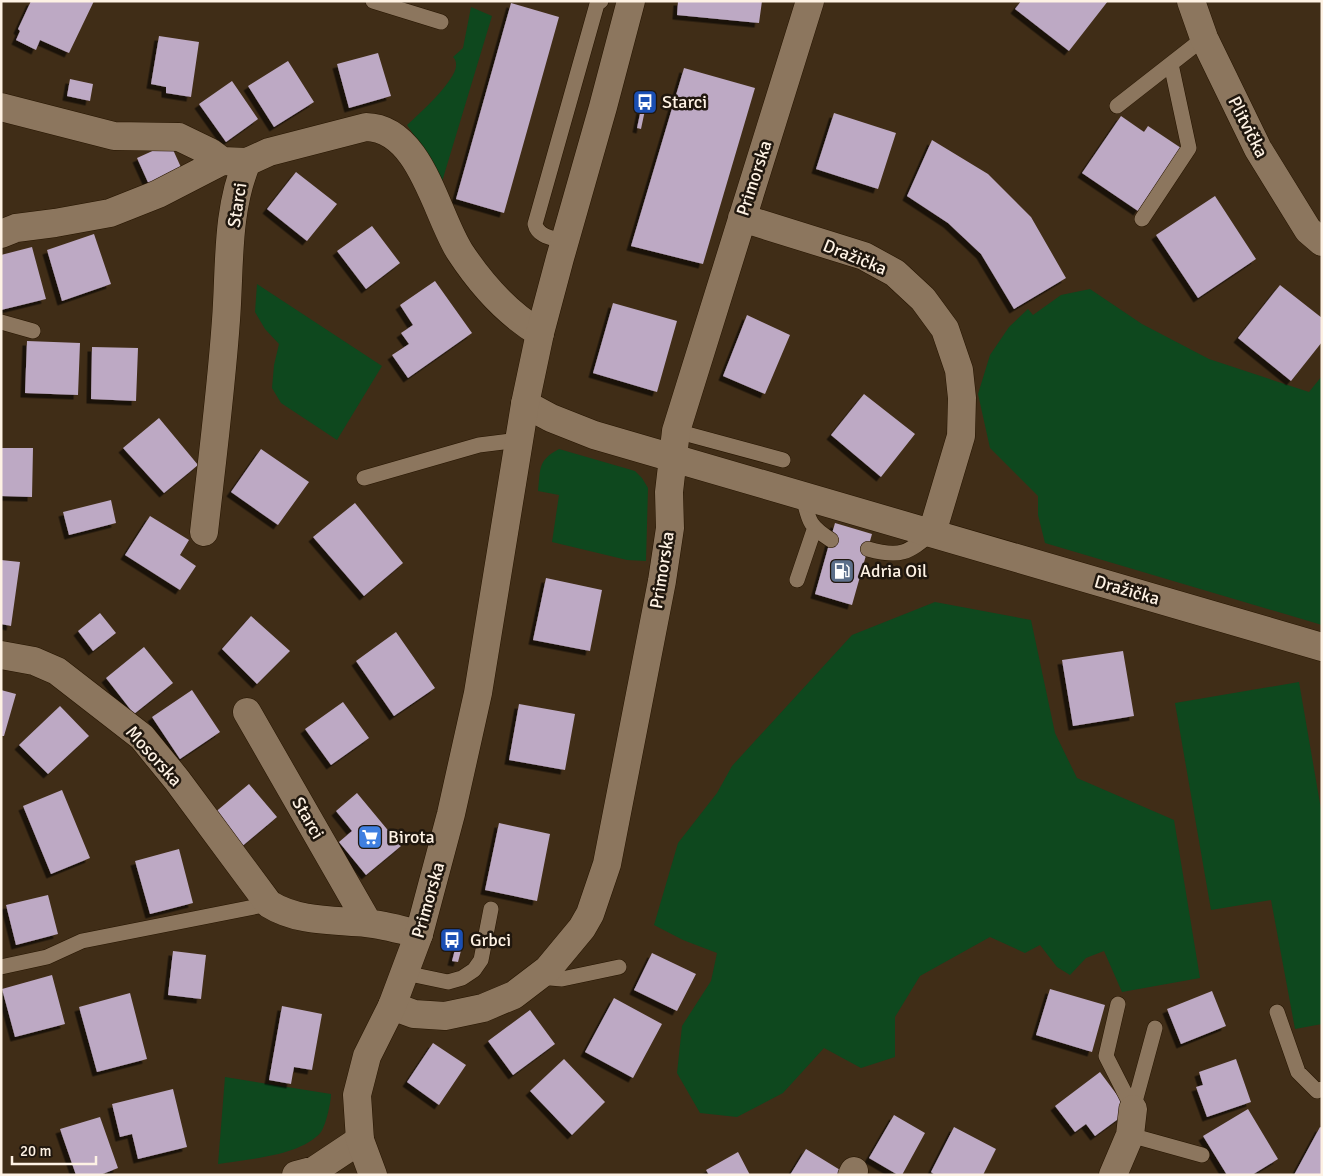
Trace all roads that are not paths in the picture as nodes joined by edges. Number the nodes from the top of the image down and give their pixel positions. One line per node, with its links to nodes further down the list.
1 (373, 1): 6 (lane)
2 (601, 1): 15 (lane)
3 (631, 1): 15 (street, Primorska)
4 (810, 1): 12 (street, Primorska)
5 (1191, 1): 7 (street, Plitvička)
6 (441, 22)
7 (1204, 38): 8 (lane); 16 (street, Plitvička)
8 (1171, 64): 9 (lane); 13 (lane)
9 (1116, 106)
10 (1, 107): 11 (street, Starci)
11 (234, 162): 14 (street); 19 (street, Starci); 28 (street, Starci)
12 (742, 218): 21 (street, Primorska); 29 (street, Dražička)
13 (1142, 220)
14 (1, 234)
15 (565, 242): 19 (street, Primorska)
16 (1322, 242)
17 (1, 322): 18 (lane)
18 (33, 331)
19 (540, 333): 20 (street, Primorska)
20 (525, 404): 22 (street, Primorska); 23 (street, Dražička)
21 (676, 431): 23 (street, Primorska); 24 (lane)
22 (519, 440): 25 (lane); 39 (street, Primorska)
23 (672, 458): 26 (street, Dražička); 43 (street, Primorska)
24 (783, 460)
25 (364, 478)
26 (803, 496): 27 (lane); 29 (street, Dražička)
27 (814, 530): 30 (lane); 32 (lane)
28 (204, 532)
29 (932, 533): 31 (lane); 33 (street, Dražička)
30 (831, 540)
31 (868, 549)
32 (798, 580)
33 (1322, 647)
34 (1, 655): 36 (street, Mosorska)
35 (247, 712): 38 (street, Starci)
36 (269, 904): 38 (street, Mosorska); 41 (lane)
37 (491, 909): 42 (lane)
38 (368, 923): 39 (street, Mosorska)
39 (419, 934): 42 (street, Primorska)
40 (619, 966): 43 (lane)
41 (1, 967)
42 (405, 973): 45 (street, Primorska)
43 (538, 977): 45 (street, Primorska)
44 (1118, 1004): 49 (lane)
45 (392, 1006): 50 (street, Primorska)
46 (1277, 1012): 48 (lane)
47 (1155, 1028): 49 (lane)
48 (1322, 1089)
49 (1132, 1122): 51 (lane); 54 (street)
50 (360, 1140): 52 (street); 53 (street, Primorska)
51 (1202, 1155)
52 (296, 1175)
53 (374, 1175)
54 (1113, 1175)

